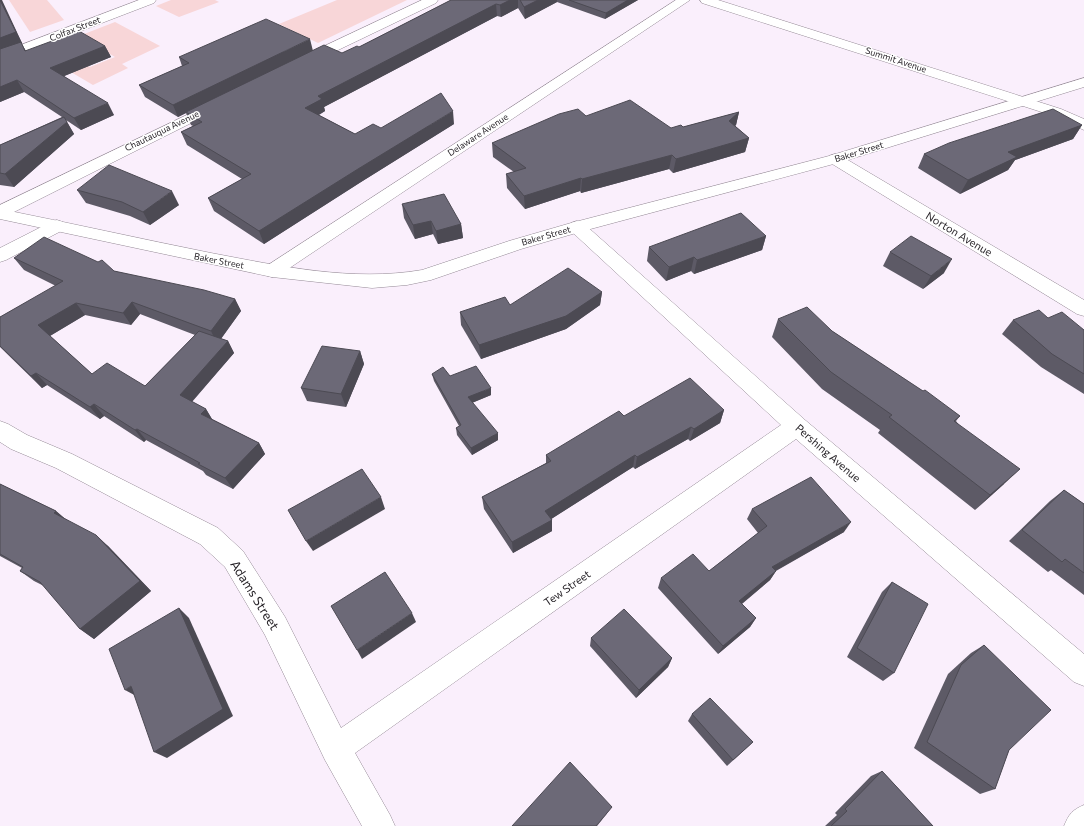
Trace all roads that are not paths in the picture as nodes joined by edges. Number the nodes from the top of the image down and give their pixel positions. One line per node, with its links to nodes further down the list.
1 (150, 0): 5 (street, Colfax Street)
2 (432, 0): 6 (street)
3 (684, 0): 16 (street, Delaware Avenue)
4 (706, 0): 9 (street, Summit Avenue)
5 (0, 58)
6 (289, 69)
7 (1084, 82): 9 (street, Baker Street)
8 (226, 100): 12 (street, Chautauqua Avenue)
9 (1023, 101): 10 (street, Summit Avenue); 11 (street, Baker Street)
10 (1084, 124)
11 (835, 159): 14 (street, Baker Street); 17 (street, Norton Avenue)
12 (0, 213): 13 (street, Baker Street)
13 (57, 226): 15 (street); 16 (street, Baker Street)
14 (577, 227): 16 (street, Baker Street); 18 (street, Pershing Avenue)
15 (0, 256)
16 (272, 271)
17 (1084, 310)
18 (797, 426): 20 (street, Pershing Avenue); 21 (street, Tew Street)
19 (0, 430): 21 (street, Adams Street)
20 (1084, 672)
21 (336, 749): 23 (street, Adams Street)
22 (1084, 821): 24 (street)
23 (379, 826)
24 (1080, 826)

